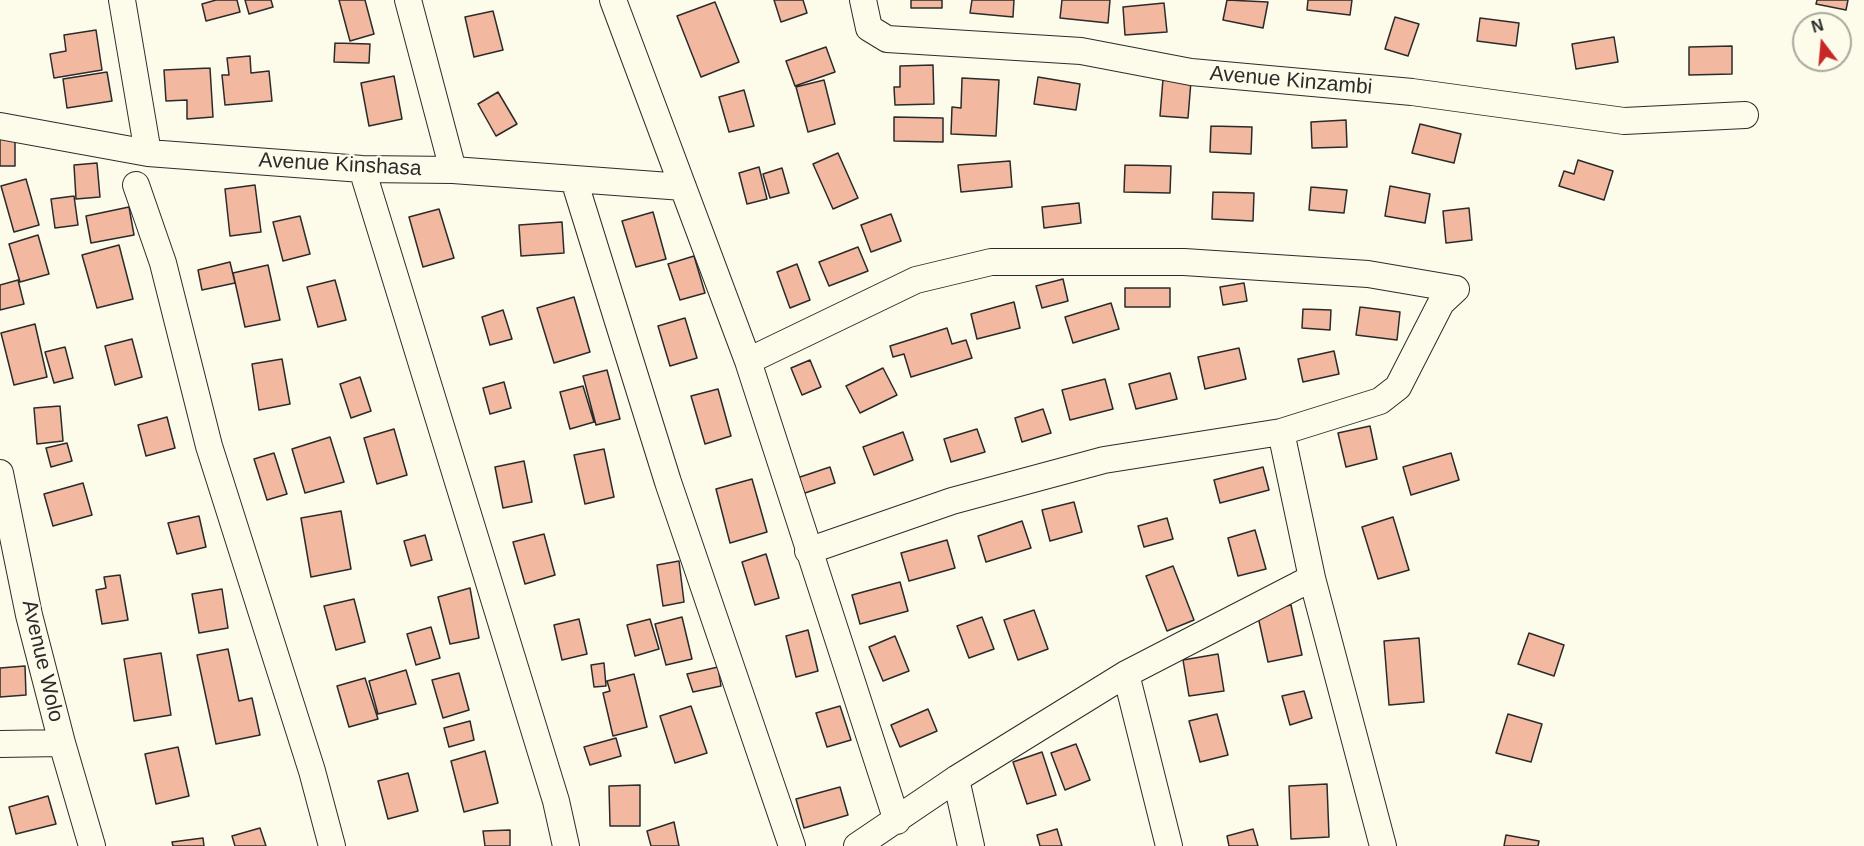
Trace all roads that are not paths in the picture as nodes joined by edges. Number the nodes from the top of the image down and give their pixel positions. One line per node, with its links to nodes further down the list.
1 (122, 0): 7 (street)
2 (408, 0): 9 (street)
3 (613, 0): 12 (street)
4 (863, 0): 5 (street, Avenue Kinzambi)
5 (1745, 115)
6 (0, 126): 7 (street, Avenue Kinshasa)
7 (148, 153): 8 (street, Avenue Kinshasa)
8 (362, 169): 9 (street, Avenue Kinshasa); 26 (street)
9 (453, 170): 10 (street, Avenue Kinshasa)
10 (574, 180): 12 (street, Avenue Kinshasa); 27 (street)
11 (135, 185): 25 (street)
12 (683, 187): 13 (street)
13 (748, 361): 14 (street); 17 (street)
14 (1281, 432): 17 (street); 18 (street)
15 (0, 473): 16 (street, Avenue Wolo)
16 (8, 536): 20 (street, Avenue Wolo)
17 (808, 551): 23 (street)
18 (1312, 578): 19 (street); 31 (street)
19 (1126, 674): 22 (street); 30 (street)
20 (62, 743): 21 (street); 24 (street, Avenue Wolo)
21 (0, 744)
22 (956, 779): 23 (street); 29 (street)
23 (897, 821): 28 (street)
24 (92, 846)
25 (332, 846)
26 (566, 846)
27 (792, 846)
28 (856, 846)
29 (971, 846)
30 (1169, 846)
31 (1383, 846)

